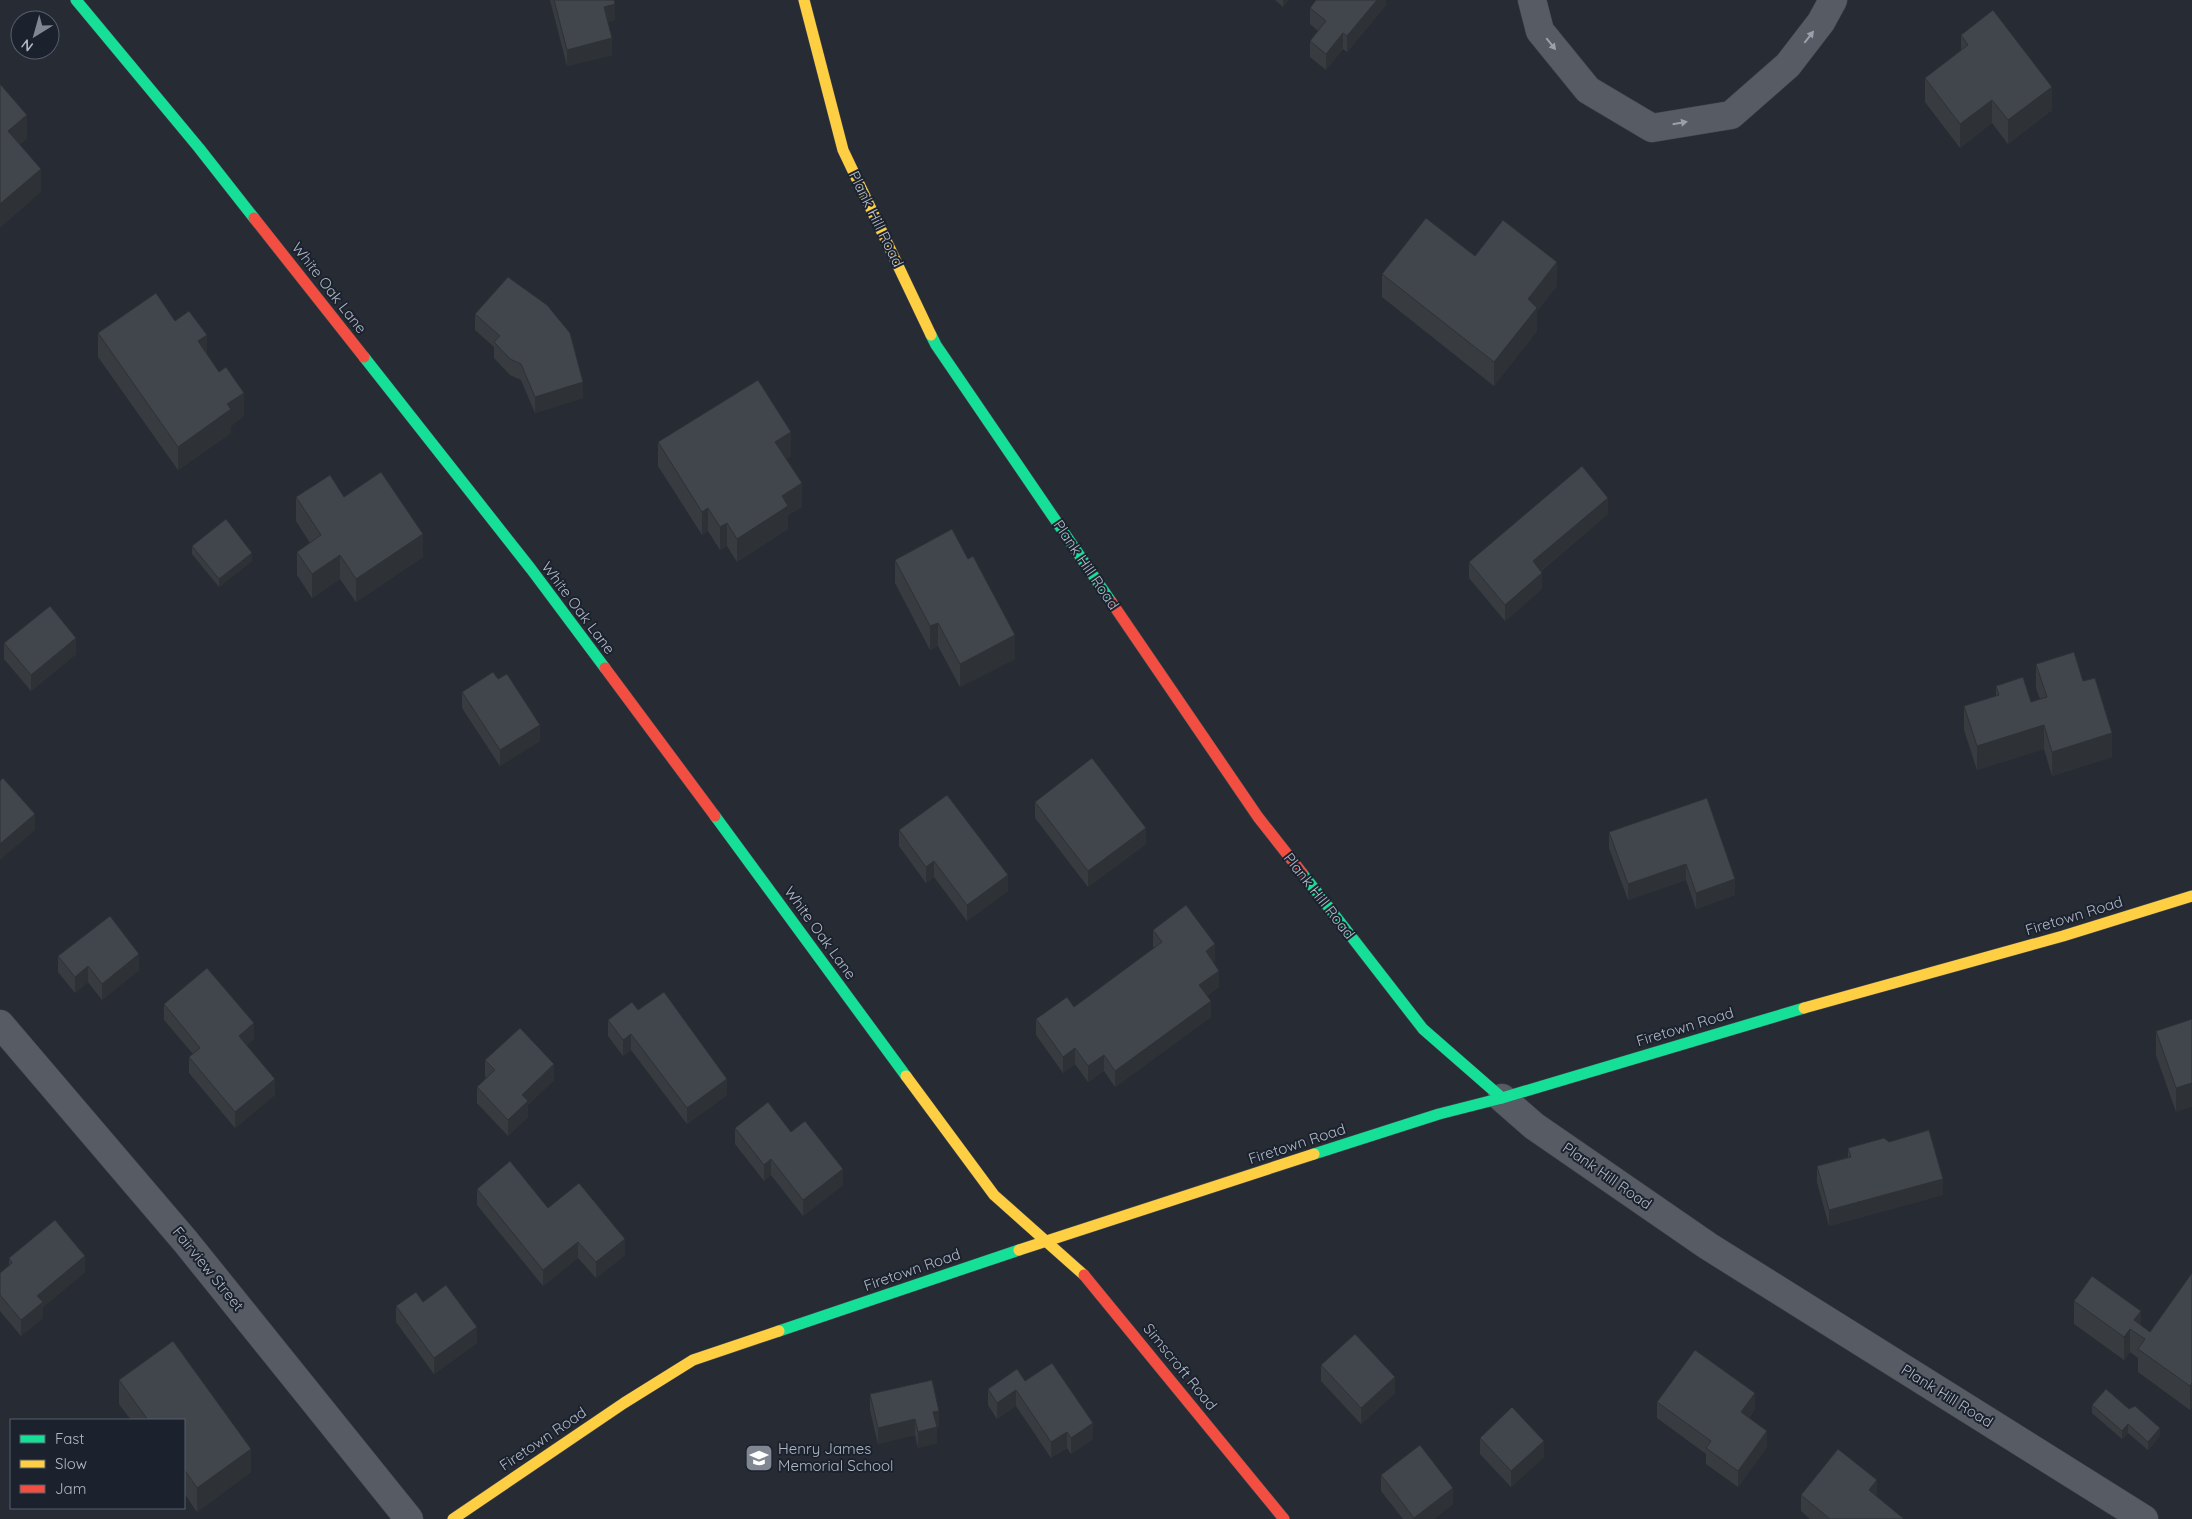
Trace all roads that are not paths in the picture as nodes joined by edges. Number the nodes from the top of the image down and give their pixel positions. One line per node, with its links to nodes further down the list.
1 (76, 0): 8 (street, White Oak Lane)
2 (804, 0): 7 (street, Plank Hill Road)
3 (1532, 0): 4 (street, one-way to 4)
4 (1833, 0)
5 (2192, 896): 7 (street, Firetown Road)
6 (0, 1024): 9 (street, Fairview Street)
7 (1502, 1098): 8 (street, Firetown Road); 12 (street, Plank Hill Road)
8 (1045, 1241): 10 (street, Firetown Road); 11 (street, Simscroft Road)
9 (409, 1519)
10 (454, 1519)
11 (1284, 1519)
12 (2144, 1519)

